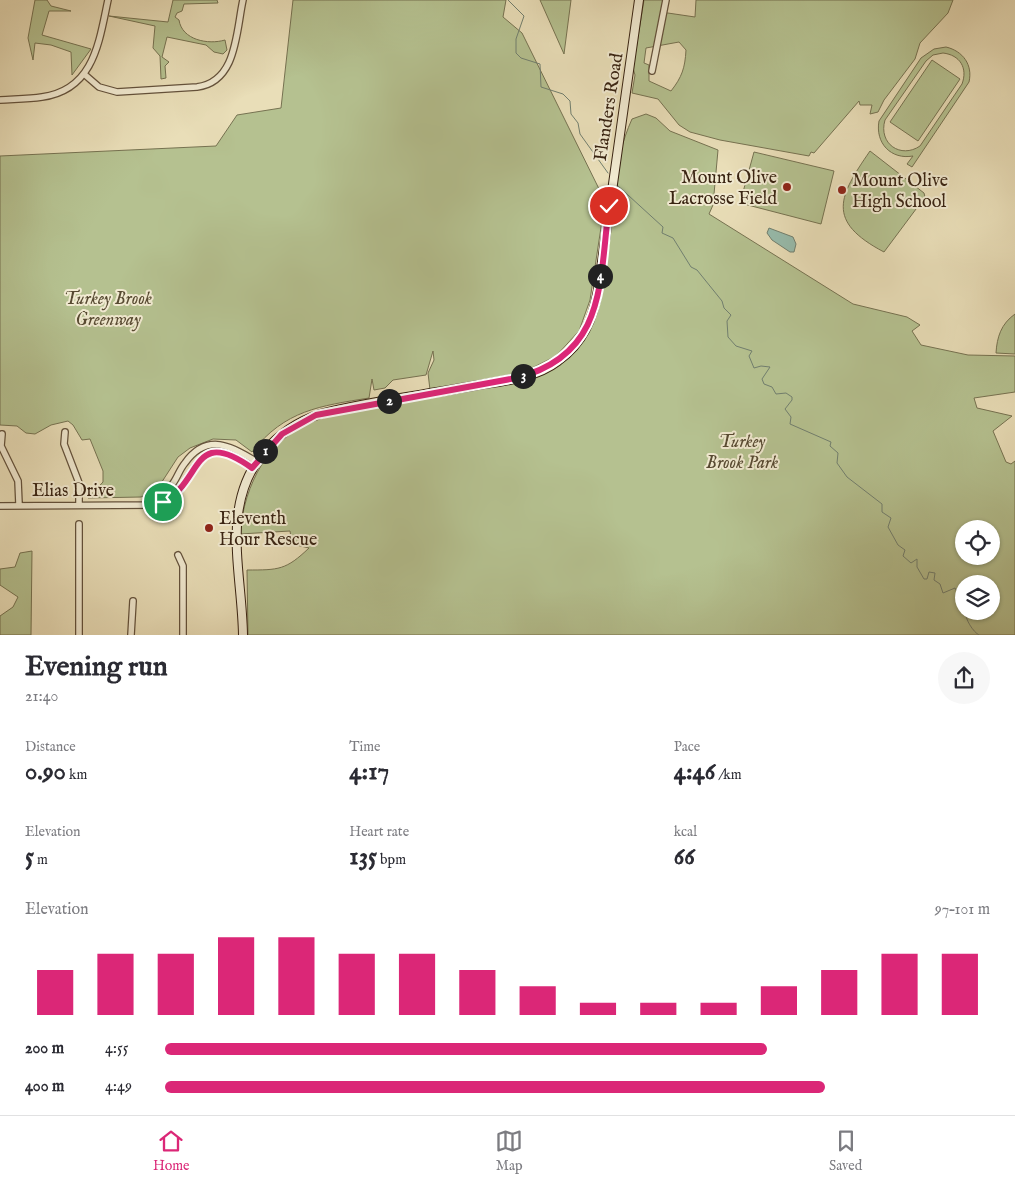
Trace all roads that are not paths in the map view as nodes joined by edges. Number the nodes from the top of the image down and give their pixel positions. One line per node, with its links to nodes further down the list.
1 (108, 0): 6 (street)
2 (243, 0): 6 (street)
3 (639, 0): 10 (main road, Flanders Road)
4 (666, 0): 5 (street)
5 (652, 71)
6 (84, 74): 7 (street)
7 (0, 100)
8 (65, 432): 13 (street)
9 (2, 434): 11 (street)
10 (254, 465): 12 (street, Elias Drive); 12 (street); 21 (main road, Flanders Road)
11 (19, 504): 13 (street, Elias Drive); 14 (street, Elias Drive)
12 (145, 504): 13 (street, Elias Drive)
13 (79, 505)
14 (0, 506)
15 (79, 524): 18 (street)
16 (178, 555): 20 (street)
17 (133, 600): 19 (street)
18 (79, 635)
19 (131, 635)
20 (183, 635)
21 (243, 635)

